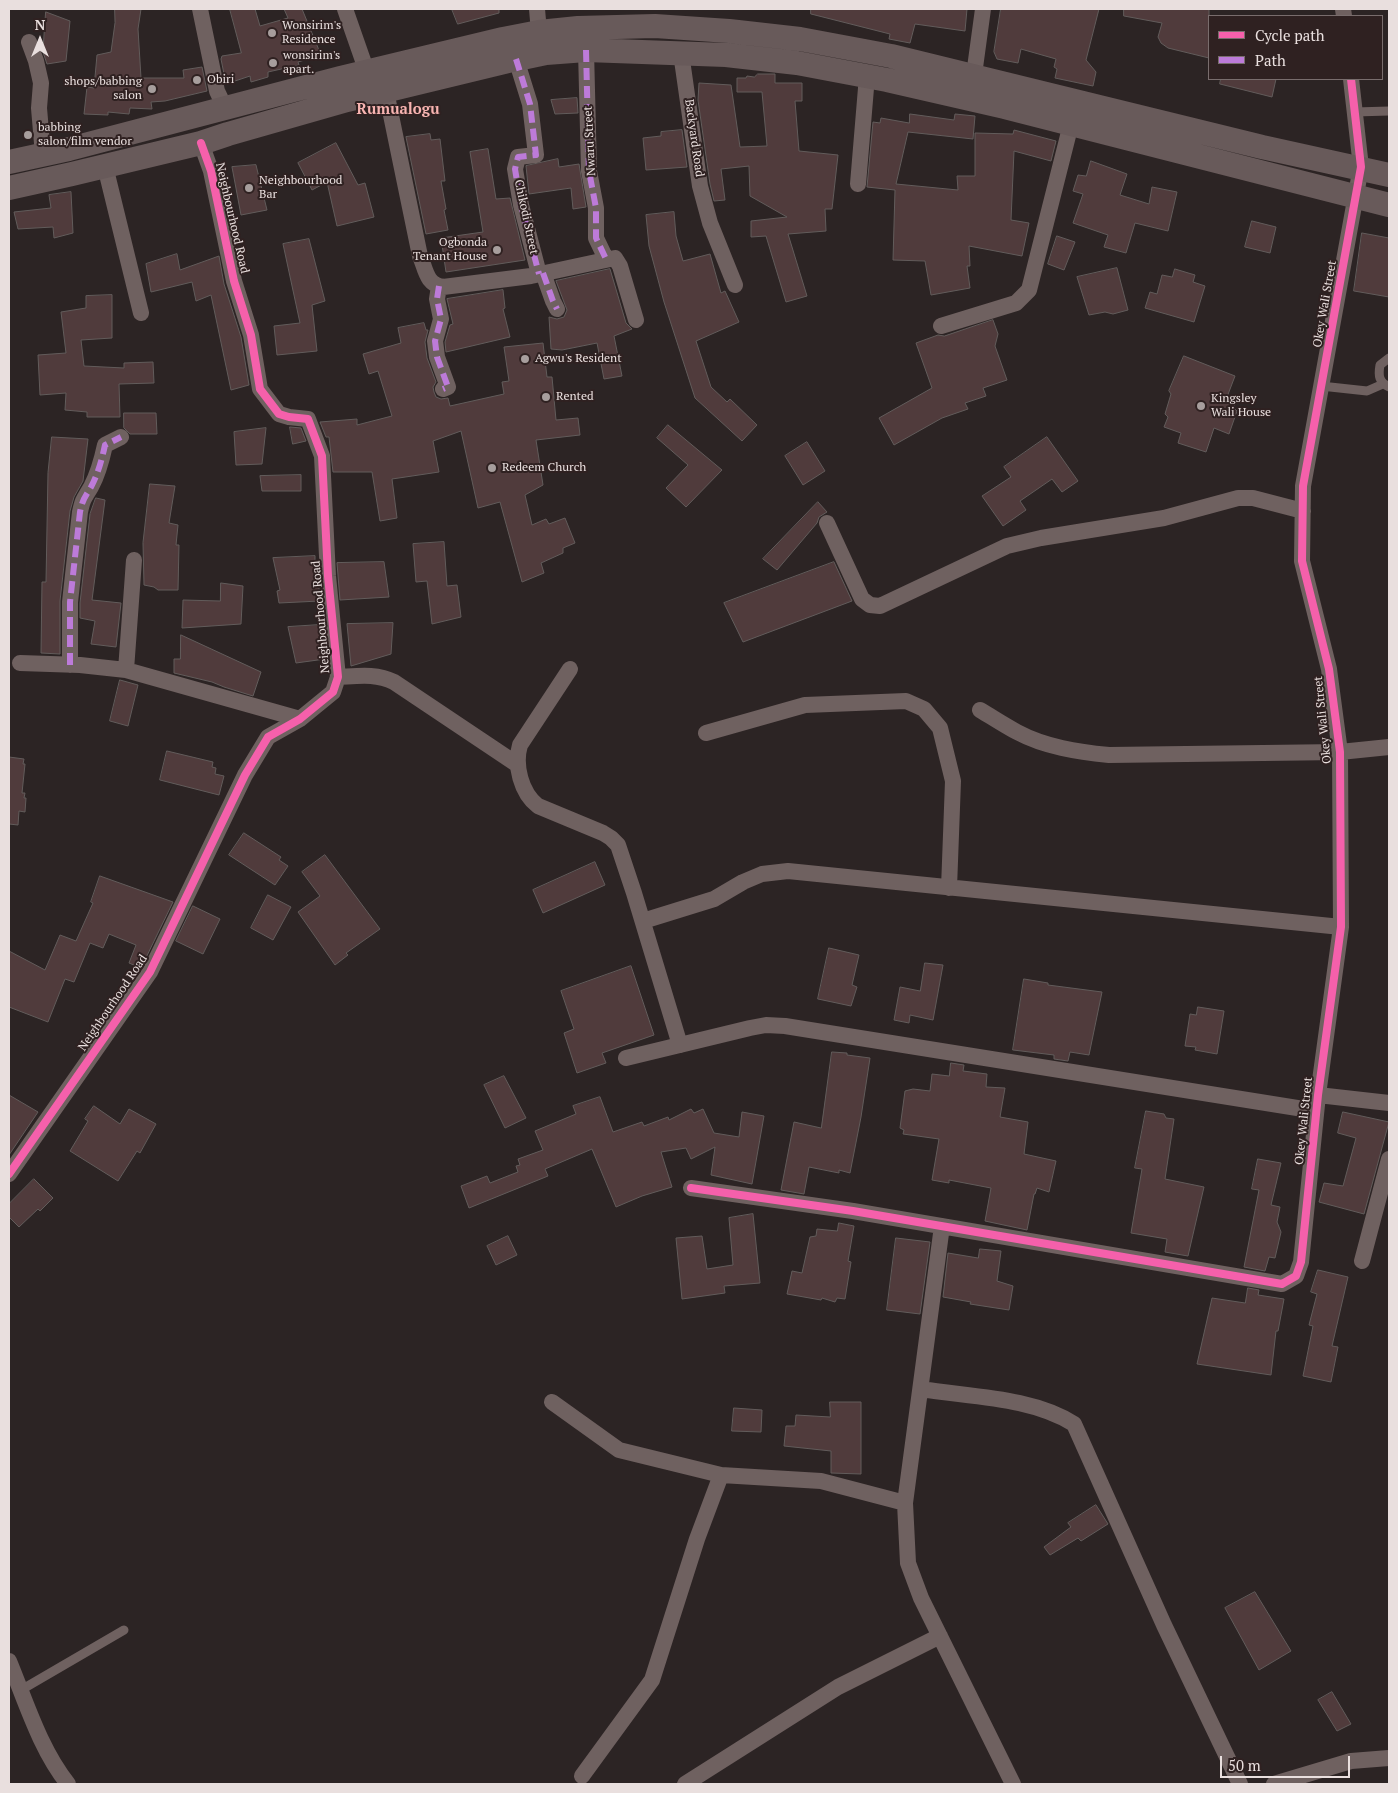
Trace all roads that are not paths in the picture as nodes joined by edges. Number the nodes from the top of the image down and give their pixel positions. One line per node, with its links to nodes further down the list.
1 (200, 9): 16 (street)
2 (345, 9): 11 (street)
3 (983, 9): 12 (street)
4 (538, 20): 5 (main road); 11 (main road)
5 (654, 26): 8 (street); 12 (main road)
6 (29, 42): 21 (street)
7 (586, 50): 8 (main road); 10 (main road); 30 (street, Nwaru Street)
8 (655, 52): 9 (main road)
9 (681, 53): 13 (main road); 32 (street, Backyard Road)
10 (516, 59): 15 (main road); 31 (street, Chikodi Street)
11 (367, 72): 16 (main road)
12 (974, 75): 24 (main road)
13 (867, 76): 19 (main road); 26 (street)
14 (1351, 80): 18 (street, Okey Wali Street)
15 (386, 91): 20 (main road); 33 (street)
16 (225, 108): 21 (main road)
17 (1389, 111): 18 (lane)
18 (1355, 112): 24 (street, Okey Wali Street)
19 (1071, 124): 28 (main road); 37 (street)
20 (201, 143): 23 (main road); 50 (street, Neighbourhood Road)
21 (43, 155): 22 (main road)
22 (9, 162)
23 (105, 166): 27 (main road); 35 (street)
24 (1361, 168): 25 (main road); 28 (street, Okey Wali Street)
25 (1389, 175)
26 (858, 184)
27 (9, 188)
28 (1356, 196): 29 (main road); 39 (street, Okey Wali Street)
29 (1389, 204)
30 (606, 259): 31 (street); 36 (street)
31 (541, 274): 33 (street); 34 (street)
32 (735, 285)
33 (439, 286): 41 (street)
34 (557, 309)
35 (142, 313)
36 (636, 320)
37 (941, 326)
38 (1389, 358): 40 (lane)
39 (1321, 386): 40 (lane); 43 (street, Okey Wali Street)
40 (1386, 386)
41 (443, 389)
42 (121, 437): 47 (street)
43 (1303, 511): 44 (street); 55 (street, Okey Wali Street)
44 (827, 522)
45 (134, 560): 48 (street)
46 (20, 663): 47 (street)
47 (70, 665): 48 (street)
48 (126, 670): 52 (street)
49 (570, 670): 56 (street)
50 (338, 677): 52 (street, Neighbourhood Road); 56 (street)
51 (980, 710): 55 (street)
52 (300, 719): 65 (street, Neighbourhood Road)
53 (706, 733): 57 (street)
54 (1389, 747): 55 (street)
55 (1340, 752): 59 (street, Okey Wali Street)
56 (518, 765): 58 (street)
57 (949, 888): 58 (street); 59 (street)
58 (643, 922): 60 (street)
59 (1341, 927): 62 (street, Okey Wali Street)
60 (680, 1045): 61 (street); 62 (street)
61 (626, 1058)
62 (1317, 1103): 63 (street); 67 (street, Okey Wali Street)
63 (1389, 1103)
64 (1389, 1159): 68 (street)
65 (9, 1174)
66 (691, 1188): 67 (street)
67 (942, 1226): 69 (street)
68 (1362, 1261)
69 (921, 1389): 72 (street); 82 (street)
70 (552, 1402): 71 (street)
71 (721, 1475): 72 (street); 78 (street)
72 (905, 1503): 74 (street)
73 (124, 1630): 76 (lane)
74 (940, 1636): 80 (street); 81 (street)
75 (9, 1661): 76 (street)
76 (21, 1690): 79 (street)
77 (1389, 1758): 83 (street)
78 (582, 1776)
79 (68, 1784)
80 (685, 1784)
81 (1013, 1784)
82 (1240, 1784)
83 (1274, 1784)

